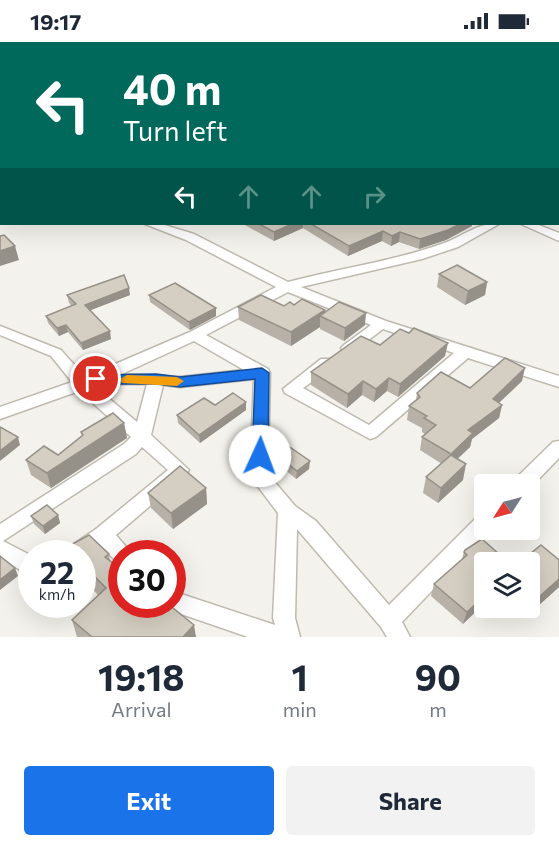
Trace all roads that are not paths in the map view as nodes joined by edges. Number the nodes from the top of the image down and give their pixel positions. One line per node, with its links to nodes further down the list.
1 (161, 225): 5 (street)
2 (491, 225): 5 (street)
3 (529, 225): 4 (street)
4 (559, 237)
5 (287, 287): 6 (street); 8 (street)
6 (381, 324): 11 (street); 11 (street)
7 (0, 330): 9 (street)
8 (195, 334): 12 (street); 14 (street)
9 (22, 339): 10 (street); 14 (street)
10 (0, 344)
11 (465, 352): 15 (street)
12 (262, 373): 13 (street); 20 (street)
13 (156, 379): 14 (street); 17 (street)
14 (90, 382): 16 (street); 17 (street)
15 (559, 382)
16 (0, 413)
17 (142, 436): 21 (street); 22 (street)
18 (559, 447): 19 (street)
19 (532, 474)
20 (288, 510): 29 (street); 31 (street)
21 (0, 534)
22 (103, 535): 24 (street); 25 (street)
23 (474, 535): 29 (street)
24 (96, 540)
25 (108, 540)
26 (0, 549): 27 (street)
27 (18, 559)
28 (186, 606): 30 (street)
29 (394, 629)
30 (279, 637)
31 (289, 637)

